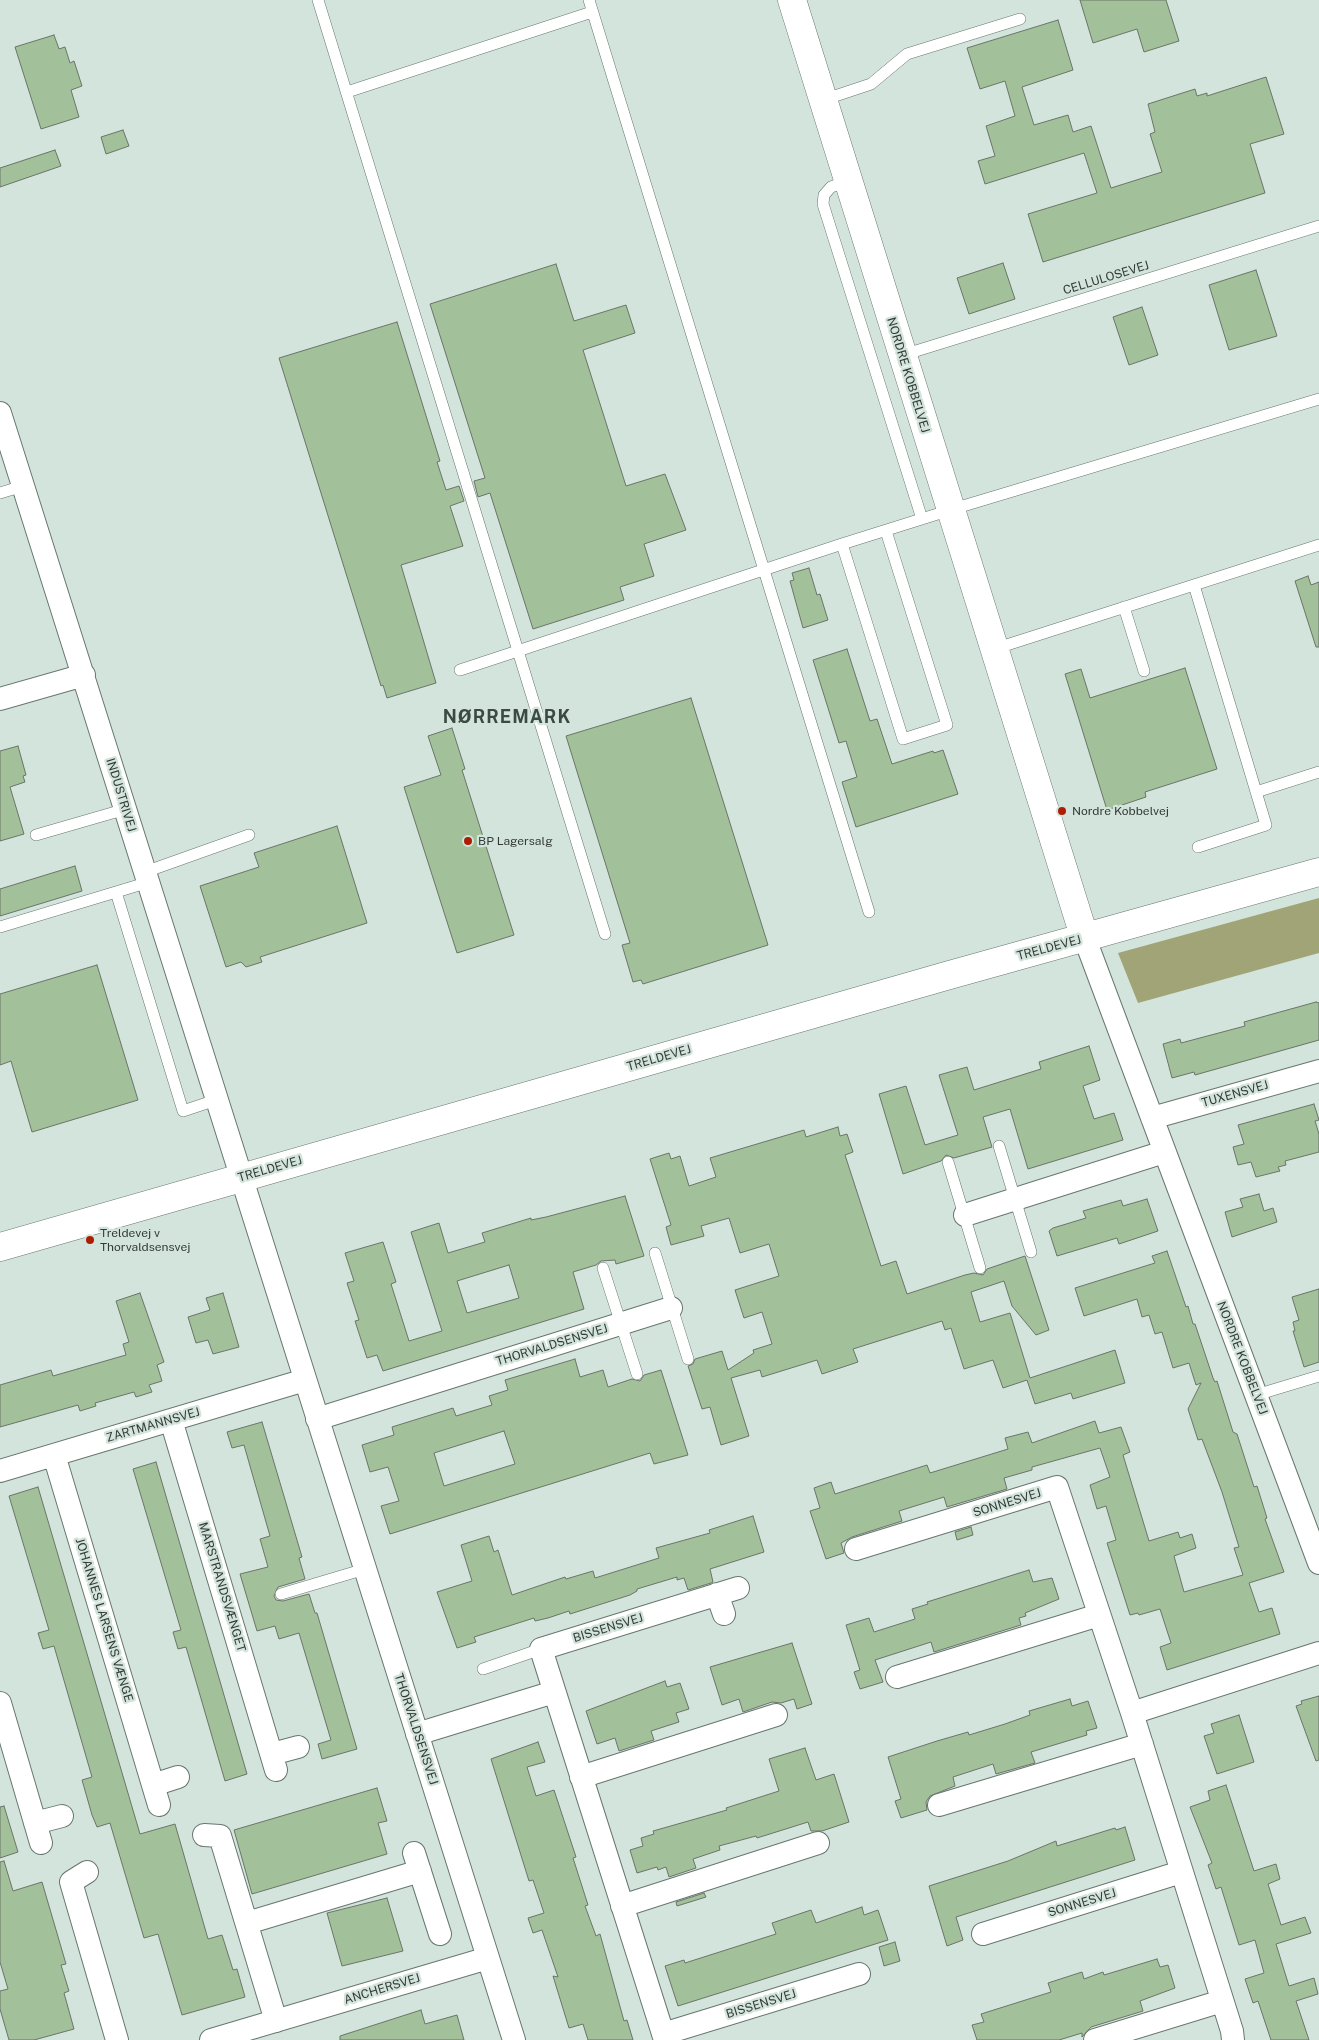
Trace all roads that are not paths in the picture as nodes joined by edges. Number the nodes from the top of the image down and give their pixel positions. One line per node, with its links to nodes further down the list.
1 (318, 0): 6 (lane)
2 (589, 0): 4 (lane)
3 (792, 0): 7 (street, NORDRE KOBBELVEJ)
4 (592, 12): 6 (lane); 20 (lane)
5 (1020, 19): 7 (lane)
6 (346, 92): 24 (lane)
7 (823, 100): 8 (street, NORDRE KOBBELVEJ)
8 (848, 181): 10 (street, NORDRE KOBBELVEJ); 16 (lane)
9 (1319, 226): 10 (lane, CELLULOSEVEJ)
10 (902, 356): 15 (street, NORDRE KOBBELVEJ)
11 (1319, 399): 15 (lane)
12 (0, 413): 13 (street, INDUSTRIVEJ)
13 (23, 486): 14 (lane); 27 (street, INDUSTRIVEJ)
14 (0, 493)
15 (950, 510): 16 (lane); 23 (street, NORDRE KOBBELVEJ)
16 (922, 519): 17 (lane)
17 (886, 531): 18 (lane); 18 (lane)
18 (842, 544): 20 (lane)
19 (1319, 545): 21 (lane)
20 (764, 570): 24 (lane); 38 (lane)
21 (1194, 585): 22 (lane); 30 (lane)
22 (1124, 607): 23 (lane); 26 (lane)
23 (994, 649): 41 (street, NORDRE KOBBELVEJ)
24 (518, 651): 25 (lane); 40 (lane)
25 (460, 670)
26 (1144, 671)
27 (84, 675): 28 (street); 31 (street, INDUSTRIVEJ)
28 (0, 699)
29 (1319, 772): 30 (lane)
30 (1256, 792): 34 (lane)
31 (126, 809): 32 (lane); 36 (street, INDUSTRIVEJ)
32 (36, 835)
33 (249, 835): 36 (lane)
34 (1198, 847)
35 (1319, 872): 41 (street, TRELDEVEJ)
36 (147, 877): 37 (lane); 43 (street, INDUSTRIVEJ)
37 (116, 892): 39 (lane); 43 (lane)
38 (869, 912)
39 (0, 927)
40 (605, 934)
41 (1085, 938): 44 (street, NORDRE KOBBELVEJ); 48 (street, TRELDEVEJ)
42 (1319, 1071): 44 (street, TUXENSVEJ)
43 (216, 1100): 48 (street, INDUSTRIVEJ)
44 (1152, 1118): 46 (street, NORDRE KOBBELVEJ)
45 (999, 1146): 49 (lane)
46 (1164, 1152): 49 (street); 62 (street, NORDRE KOBBELVEJ)
47 (948, 1162): 50 (lane)
48 (241, 1177): 51 (street, TRELDEVEJ); 61 (street, THORVALDSENSVEJ)
49 (1015, 1200): 50 (street); 52 (lane)
50 (964, 1215): 55 (lane)
51 (0, 1247)
52 (1032, 1252)
53 (654, 1253): 56 (lane)
54 (603, 1268): 57 (lane)
55 (980, 1268)
56 (671, 1308): 57 (street, THORVALDSENSVEJ); 58 (lane)
57 (621, 1324): 59 (lane); 63 (street, THORVALDSENSVEJ)
58 (688, 1359)
59 (637, 1374)
60 (1319, 1376): 62 (lane)
61 (305, 1380): 63 (street, THORVALDSENSVEJ); 64 (street, ZARTMANNSVEJ)
62 (1256, 1395): 68 (street, NORDRE KOBBELVEJ)
63 (318, 1419): 69 (street, THORVALDSENSVEJ)
64 (171, 1420): 65 (street, ZARTMANNSVEJ); 83 (street, MARSTRANDSVÆNGET)
65 (54, 1454): 66 (street, ZARTMANNSVEJ); 84 (street, JOHANNES LARSENS VÆNGE)
66 (0, 1471)
67 (856, 1549): 72 (street, SONNESVEJ)
68 (1319, 1563)
69 (365, 1569): 70 (lane); 81 (street, THORVALDSENSVEJ)
70 (281, 1594)
71 (727, 1599): 73 (street, BISSENSVEJ)
72 (1099, 1615): 76 (street); 79 (street, SONNESVEJ)
73 (541, 1649): 75 (lane); 77 (street, BISSENSVEJ)
74 (1319, 1653): 79 (street)
75 (483, 1669)
76 (897, 1677)
77 (554, 1692): 81 (street); 85 (street, BISSENSVEJ)
78 (0, 1703): 87 (street)
79 (1132, 1713): 82 (street, SONNESVEJ)
80 (776, 1715): 85 (street)
81 (417, 1734): 96 (street, THORVALDSENSVEJ)
82 (1142, 1744): 86 (street); 91 (street, SONNESVEJ)
83 (298, 1747)
84 (178, 1777)
85 (581, 1777): 92 (street, BISSENSVEJ)
86 (940, 1805)
87 (62, 1816)
88 (204, 1835): 93 (street)
89 (818, 1844): 92 (street)
90 (87, 1872): 102 (street)
91 (1181, 1872): 95 (street, SONNESVEJ); 98 (street, SONNESVEJ)
92 (622, 1906): 100 (street, BISSENSVEJ)
93 (247, 1923): 94 (street); 99 (street)
94 (440, 1934)
95 (983, 1934)
96 (488, 1958): 99 (street, ANCHERSVEJ); 103 (street, THORVALDSENSVEJ)
97 (859, 1974): 100 (street, BISSENSVEJ)
98 (1222, 2001): 104 (street); 105 (street, SONNESVEJ)
99 (276, 2021): 101 (street, ANCHERSVEJ)
100 (664, 2037)
101 (215, 2039)
102 (116, 2040)
103 (514, 2040)
104 (1095, 2040)
105 (1232, 2040)

